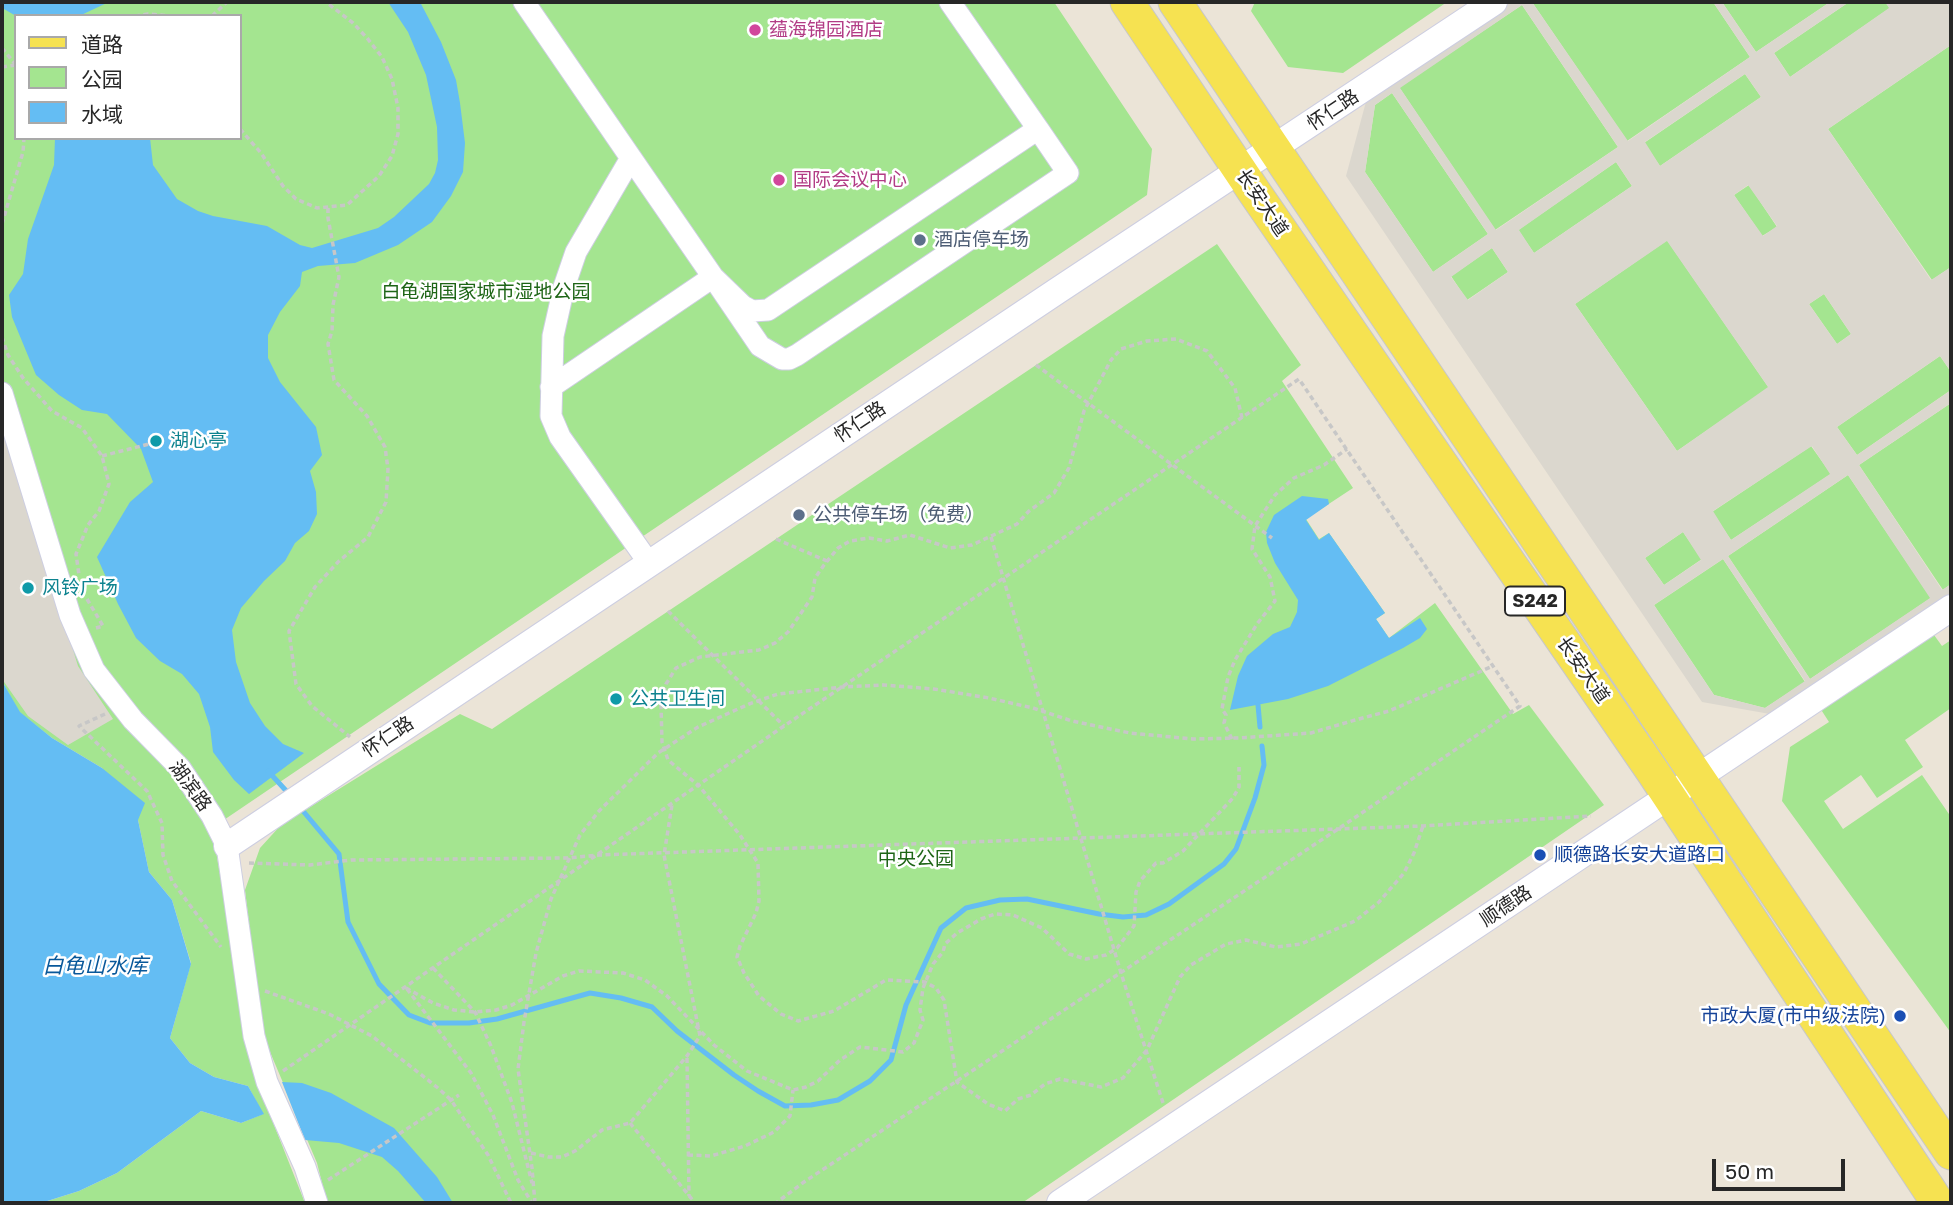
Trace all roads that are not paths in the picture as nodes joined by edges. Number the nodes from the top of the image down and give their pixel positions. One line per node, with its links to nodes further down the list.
1 (524, 2): 8 (street)
2 (950, 2): 6 (street)
3 (1127, 2): 9 (main road, 长安大道 / S242)
4 (1175, 2): 7 (main road, 长安大道 / S242)
5 (1494, 2): 7 (street, 怀仁路)
6 (1038, 128): 10 (street); 10 (street)
7 (1273, 149): 9 (street, 怀仁路); 15 (main road, 长安大道 / S242)
8 (631, 158): 10 (street); 11 (street)
9 (1240, 171): 13 (street, 怀仁路); 16 (main road, 长安大道 / S242)
10 (713, 277): 11 (street)
11 (551, 387): 13 (street)
12 (2, 393): 17 (street, 湖滨路)
13 (649, 563): 17 (street, 怀仁路)
14 (1951, 608): 15 (street, 顺德路)
15 (1697, 777): 16 (street, 顺德路); 18 (main road, 长安大道 / S242)
16 (1669, 796): 20 (street, 顺德路); 21 (main road, 长安大道 / S242)
17 (228, 854): 19 (street, 湖滨路)
18 (1951, 1153)
19 (315, 1197)
20 (1060, 1203)
21 (1938, 1203)

